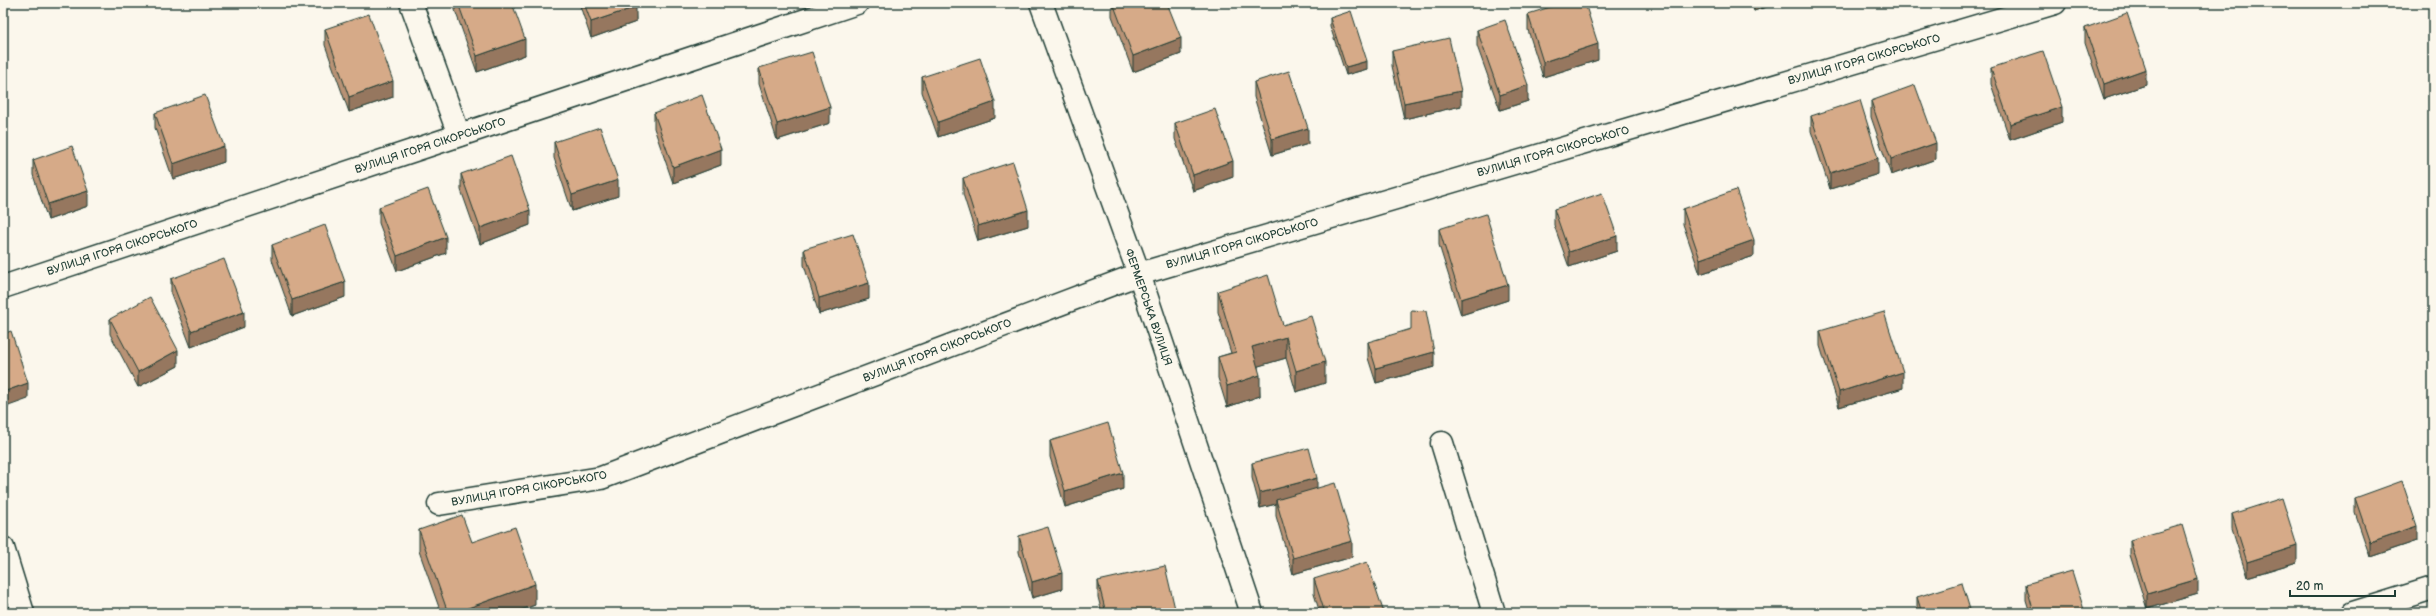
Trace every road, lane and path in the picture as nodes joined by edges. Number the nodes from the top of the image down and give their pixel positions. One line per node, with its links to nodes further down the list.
1 (411, 3): 5 (street)
2 (857, 3): 5 (street, ВУЛИЦЯ ІГОРЯ СІКОРСЬКОГО)
3 (1041, 3): 6 (street, ФЕРМЕРСЬКА ВУЛИЦЯ)
4 (2055, 3): 6 (street, ВУЛИЦЯ ІГОРЯ СІКОРСЬКОГО)
5 (459, 135): 7 (street, ВУЛИЦЯ ІГОРЯ СІКОРСЬКОГО)
6 (1139, 274): 9 (street, ВУЛИЦЯ ІГОРЯ СІКОРСЬКОГО); 13 (street, ФЕРМЕРСЬКА ВУЛИЦЯ)
7 (3, 287)
8 (1442, 443): 14 (street)
9 (439, 504)
10 (3, 548): 12 (street)
11 (2433, 588): 15 (street)
12 (23, 613)
13 (1252, 613)
14 (1494, 613)
15 (2353, 613)

